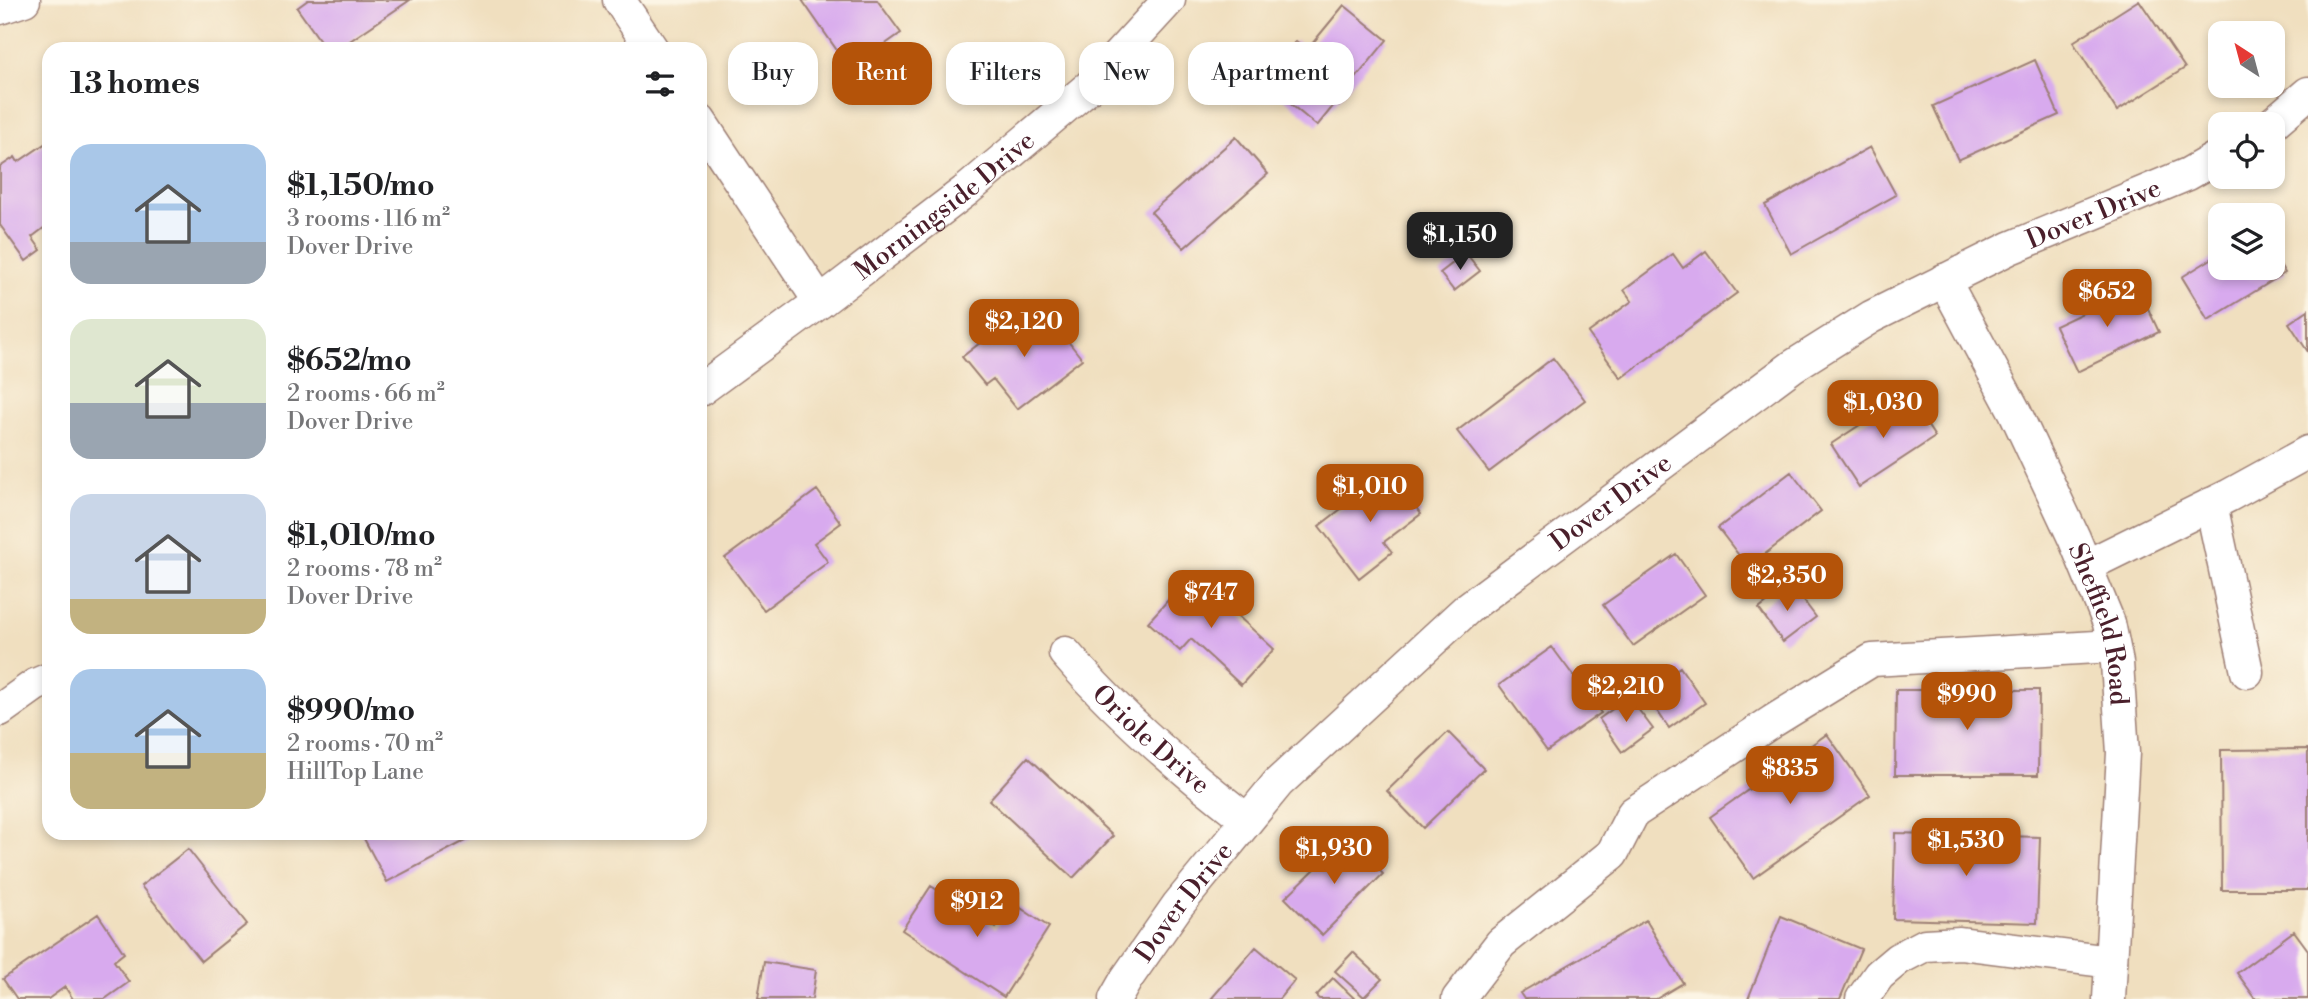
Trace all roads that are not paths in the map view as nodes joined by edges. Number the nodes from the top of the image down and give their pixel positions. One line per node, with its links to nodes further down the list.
1 (23, 0): 4 (street)
2 (619, 0): 5 (street)
3 (1169, 0): 11 (street, Morningside Drive)
4 (0, 8)
5 (647, 42)
6 (2308, 93): 7 (street)
7 (2285, 113)
8 (707, 132): 11 (street)
9 (2208, 162): 10 (street, Dover Drive)
10 (1944, 280): 15 (street, Sheffield Road); 21 (street, Dover Drive)
11 (820, 302): 12 (street, Morningside Drive)
12 (707, 385)
13 (2308, 452): 14 (street)
14 (2211, 504): 15 (street); 18 (street)
15 (2086, 566): 16 (street, Sheffield Road)
16 (2113, 646): 22 (street, Sheffield Road); 24 (street)
17 (1065, 653): 21 (street, Oriole Drive)
18 (2247, 672)
19 (42, 682): 20 (street)
20 (0, 710)
21 (1247, 820): 23 (street, Dover Drive)
22 (2111, 961): 25 (street); 26 (street, Sheffield Road)
23 (1115, 999)
24 (1458, 999)
25 (1862, 999)
26 (2109, 999)

